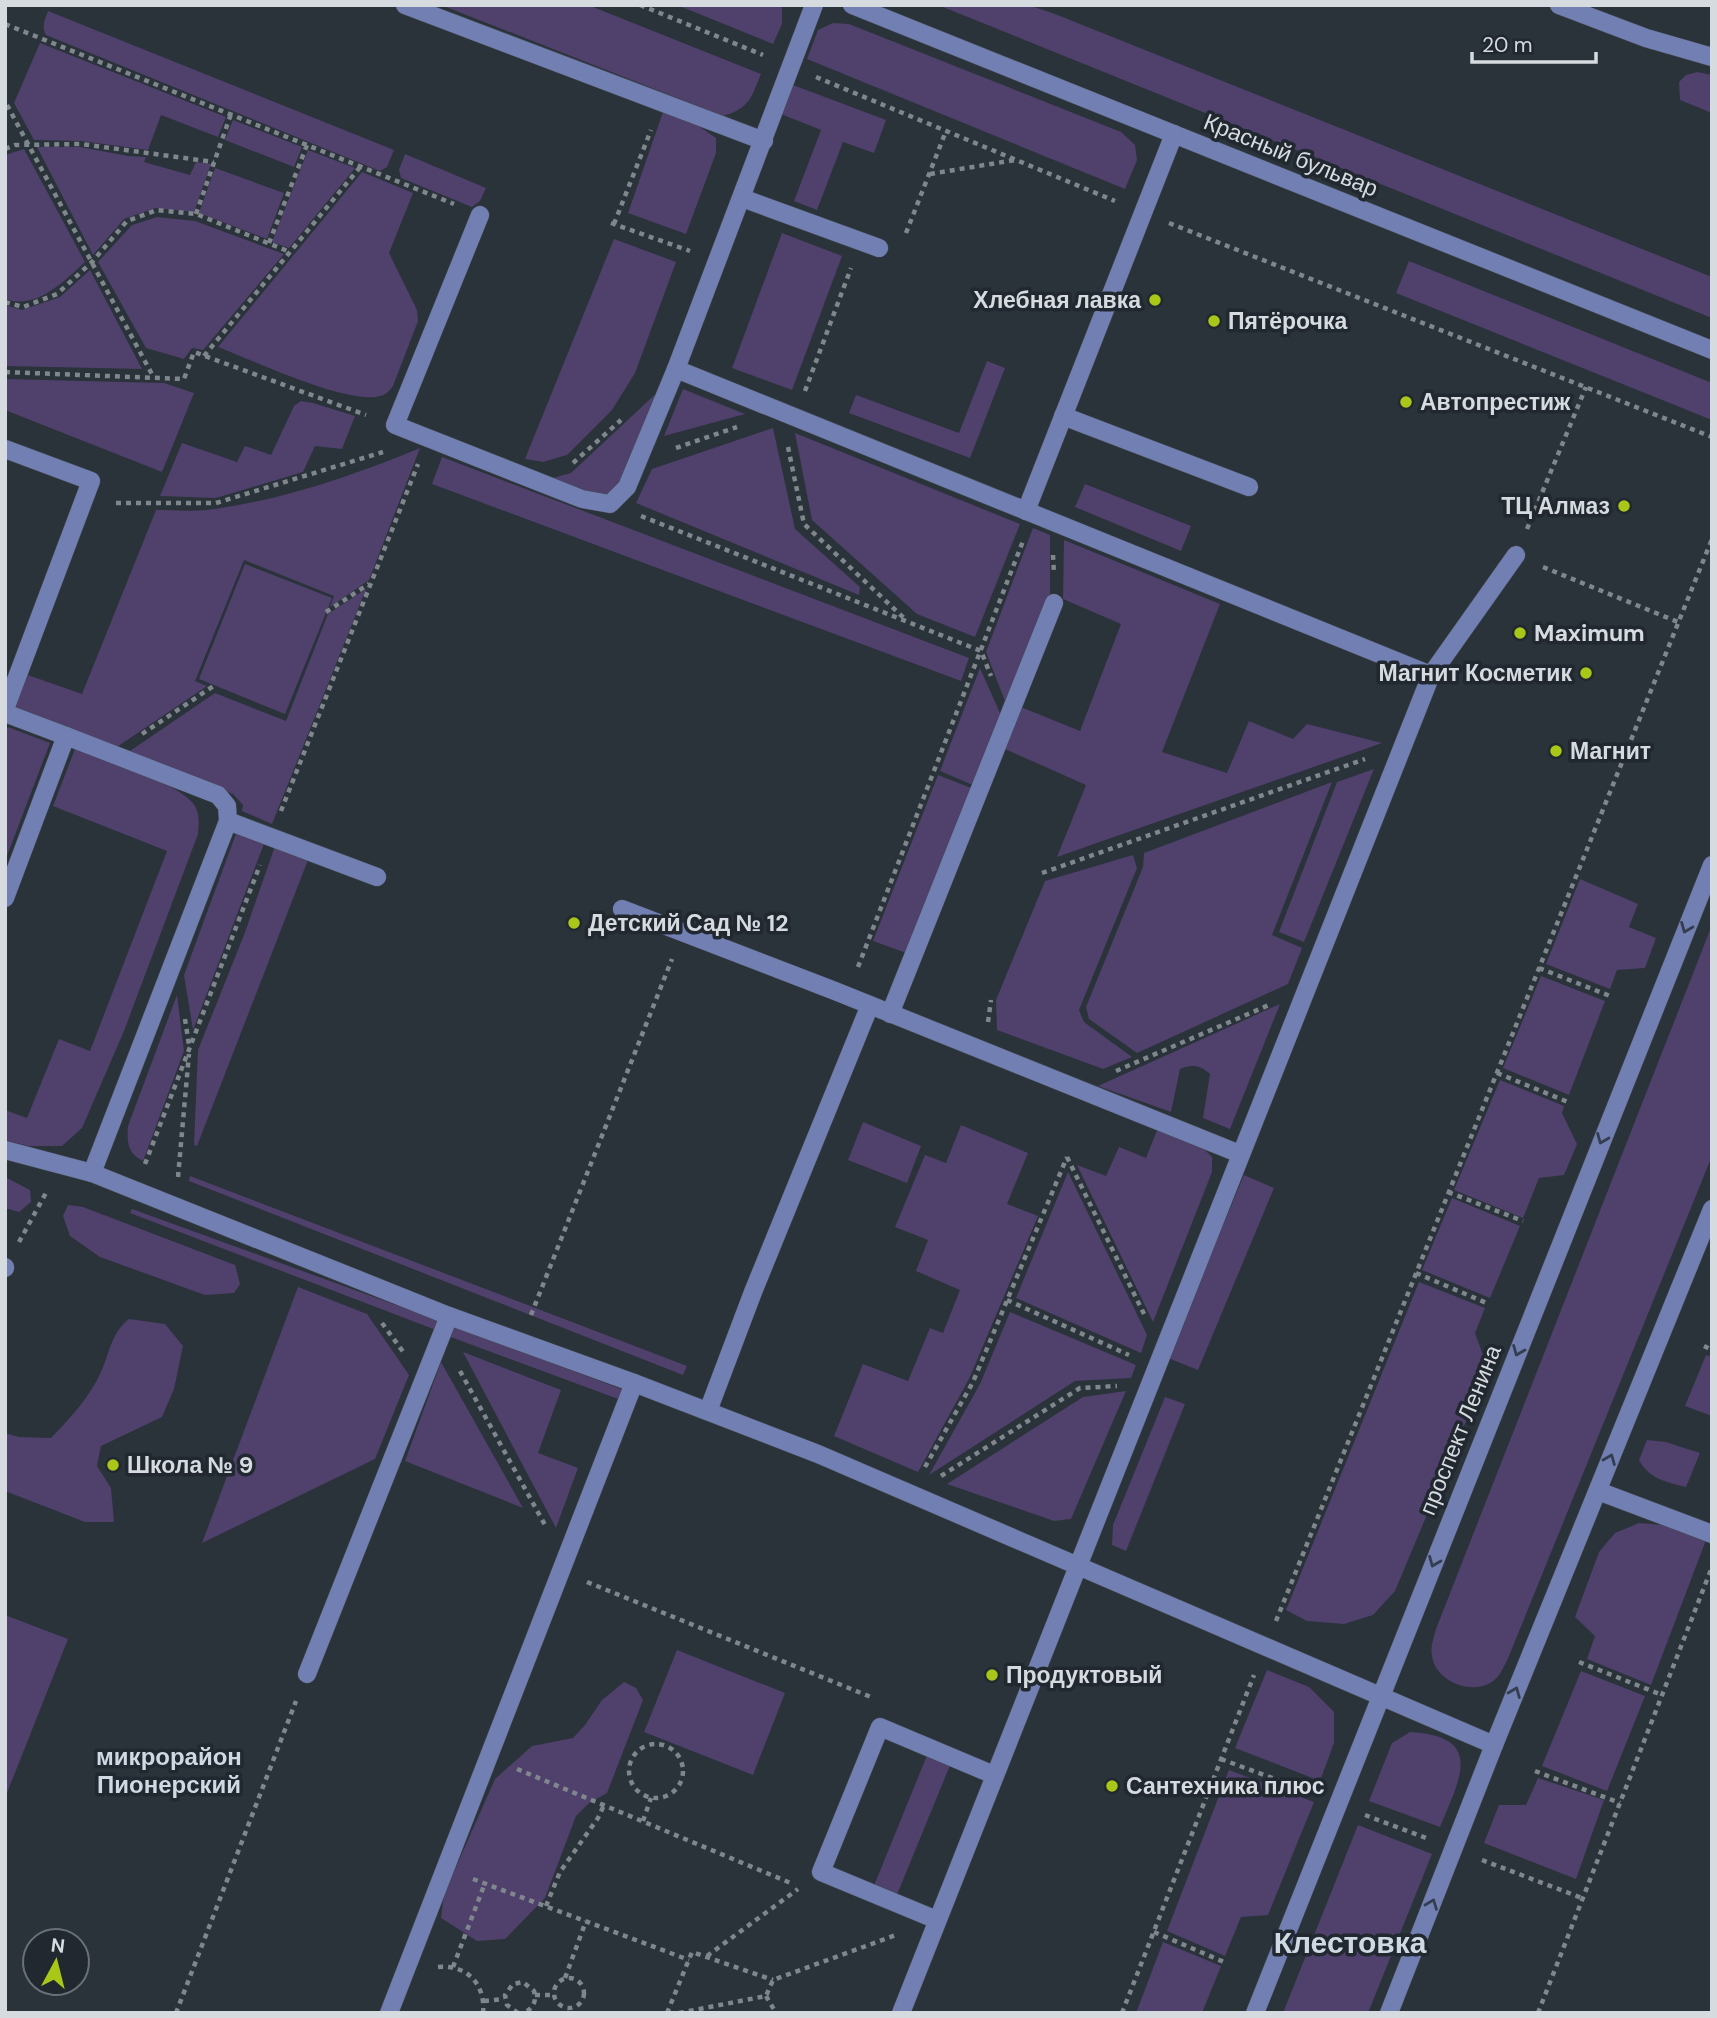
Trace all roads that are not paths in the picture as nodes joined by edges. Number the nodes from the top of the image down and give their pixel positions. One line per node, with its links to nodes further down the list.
1 (405, 5): 7 (street)
2 (814, 5): 7 (street)
3 (852, 5): 6 (street, Красный бульвар)
4 (1559, 5): 5 (street)
5 (1712, 57)
6 (1174, 134): 11 (street, Красный бульвар); 13 (street)
7 (764, 141): 8 (street)
8 (742, 198): 10 (street); 12 (street)
9 (480, 215): 12 (street)
10 (879, 248)
11 (1712, 349)
12 (676, 369): 16 (street)
13 (1063, 416): 15 (street); 16 (street)
14 (5, 449): 20 (street)
15 (1249, 486)
16 (1030, 513): 19 (street)
17 (1516, 555): 19 (street)
18 (1054, 603): 28 (street)
19 (1431, 674): 30 (street)
20 (5, 711): 21 (street)
21 (66, 736): 22 (street); 25 (street)
22 (228, 821): 24 (street); 31 (street)
23 (1712, 864): 40 (street, проспект Ленина, one-way to 40)
24 (377, 877)
25 (5, 898)
26 (622, 909): 27 (street)
27 (870, 1005): 28 (street); 35 (street)
28 (890, 1014): 30 (street)
29 (5, 1150): 31 (street)
30 (1240, 1154): 38 (street)
31 (92, 1173): 33 (street)
32 (1712, 1209): 36 (street, one-way to 32)
33 (449, 1315): 34 (street); 39 (street)
34 (634, 1383): 35 (street); 44 (street)
35 (708, 1411): 38 (street)
36 (1598, 1490): 37 (street); 41 (street, one-way to 36)
37 (1712, 1534)
38 (1076, 1566): 40 (street); 42 (street)
39 (307, 1674)
40 (1380, 1697): 41 (street); 46 (street, проспект Ленина)
41 (1494, 1745): 47 (street, one-way to 41)
42 (994, 1775): 43 (street); 43 (street)
43 (937, 1920): 45 (street)
44 (388, 2013)
45 (901, 2013)
46 (1255, 2013)
47 (1389, 2013)

